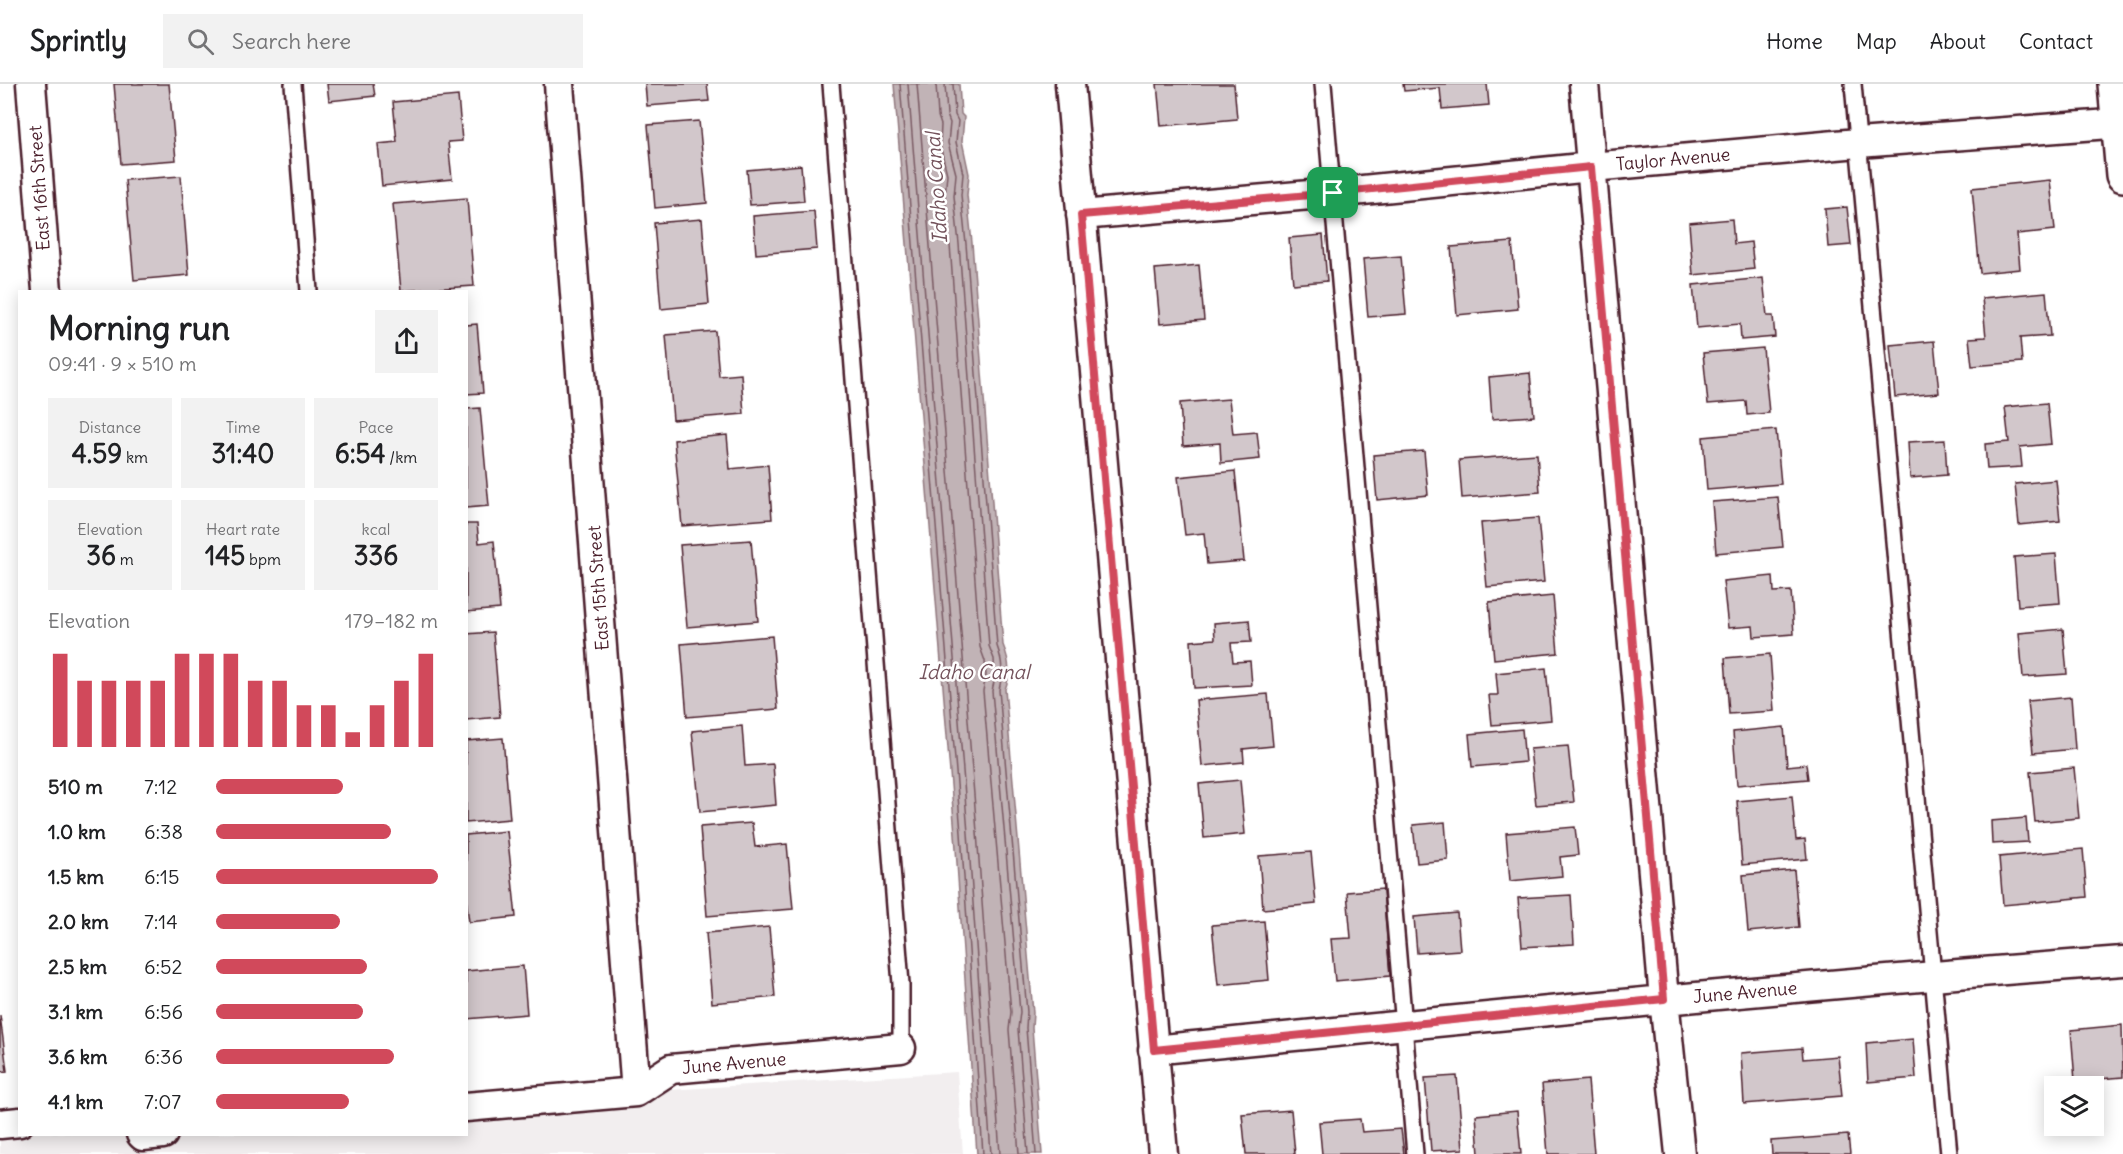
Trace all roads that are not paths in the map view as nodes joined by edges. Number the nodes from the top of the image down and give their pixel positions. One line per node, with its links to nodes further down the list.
1 (31, 84): 16 (street, East 16th Street)
2 (293, 84): 17 (lane)
3 (560, 84): 24 (street, East 15th Street)
4 (831, 84): 22 (lane)
5 (1070, 84): 15 (street)
6 (1323, 84): 14 (lane)
7 (1584, 84): 12 (street)
8 (1852, 84): 11 (lane)
9 (2115, 84): 10 (street)
10 (2121, 123): 11 (street, Taylor Avenue); 13 (street)
11 (1858, 143): 12 (street, Taylor Avenue); 19 (lane)
12 (1591, 167): 14 (street, Taylor Avenue); 20 (street)
13 (2123, 176)
14 (1333, 193): 15 (street, Taylor Avenue); 21 (lane)
15 (1081, 215): 23 (street)
16 (46, 290)
17 (309, 290)
18 (2123, 961): 19 (street, June Avenue)
19 (1934, 975): 20 (street, June Avenue); 31 (lane)
20 (1664, 999): 21 (street, June Avenue); 30 (street)
21 (1404, 1023): 23 (street, June Avenue); 29 (lane)
22 (901, 1048): 24 (street, June Avenue)
23 (1154, 1050): 28 (street)
24 (636, 1092): 25 (street, June Avenue)
25 (468, 1107)
26 (18, 1122): 27 (street)
27 (0, 1124)
28 (1163, 1154)
29 (1415, 1154)
30 (1680, 1154)
31 (1949, 1154)

